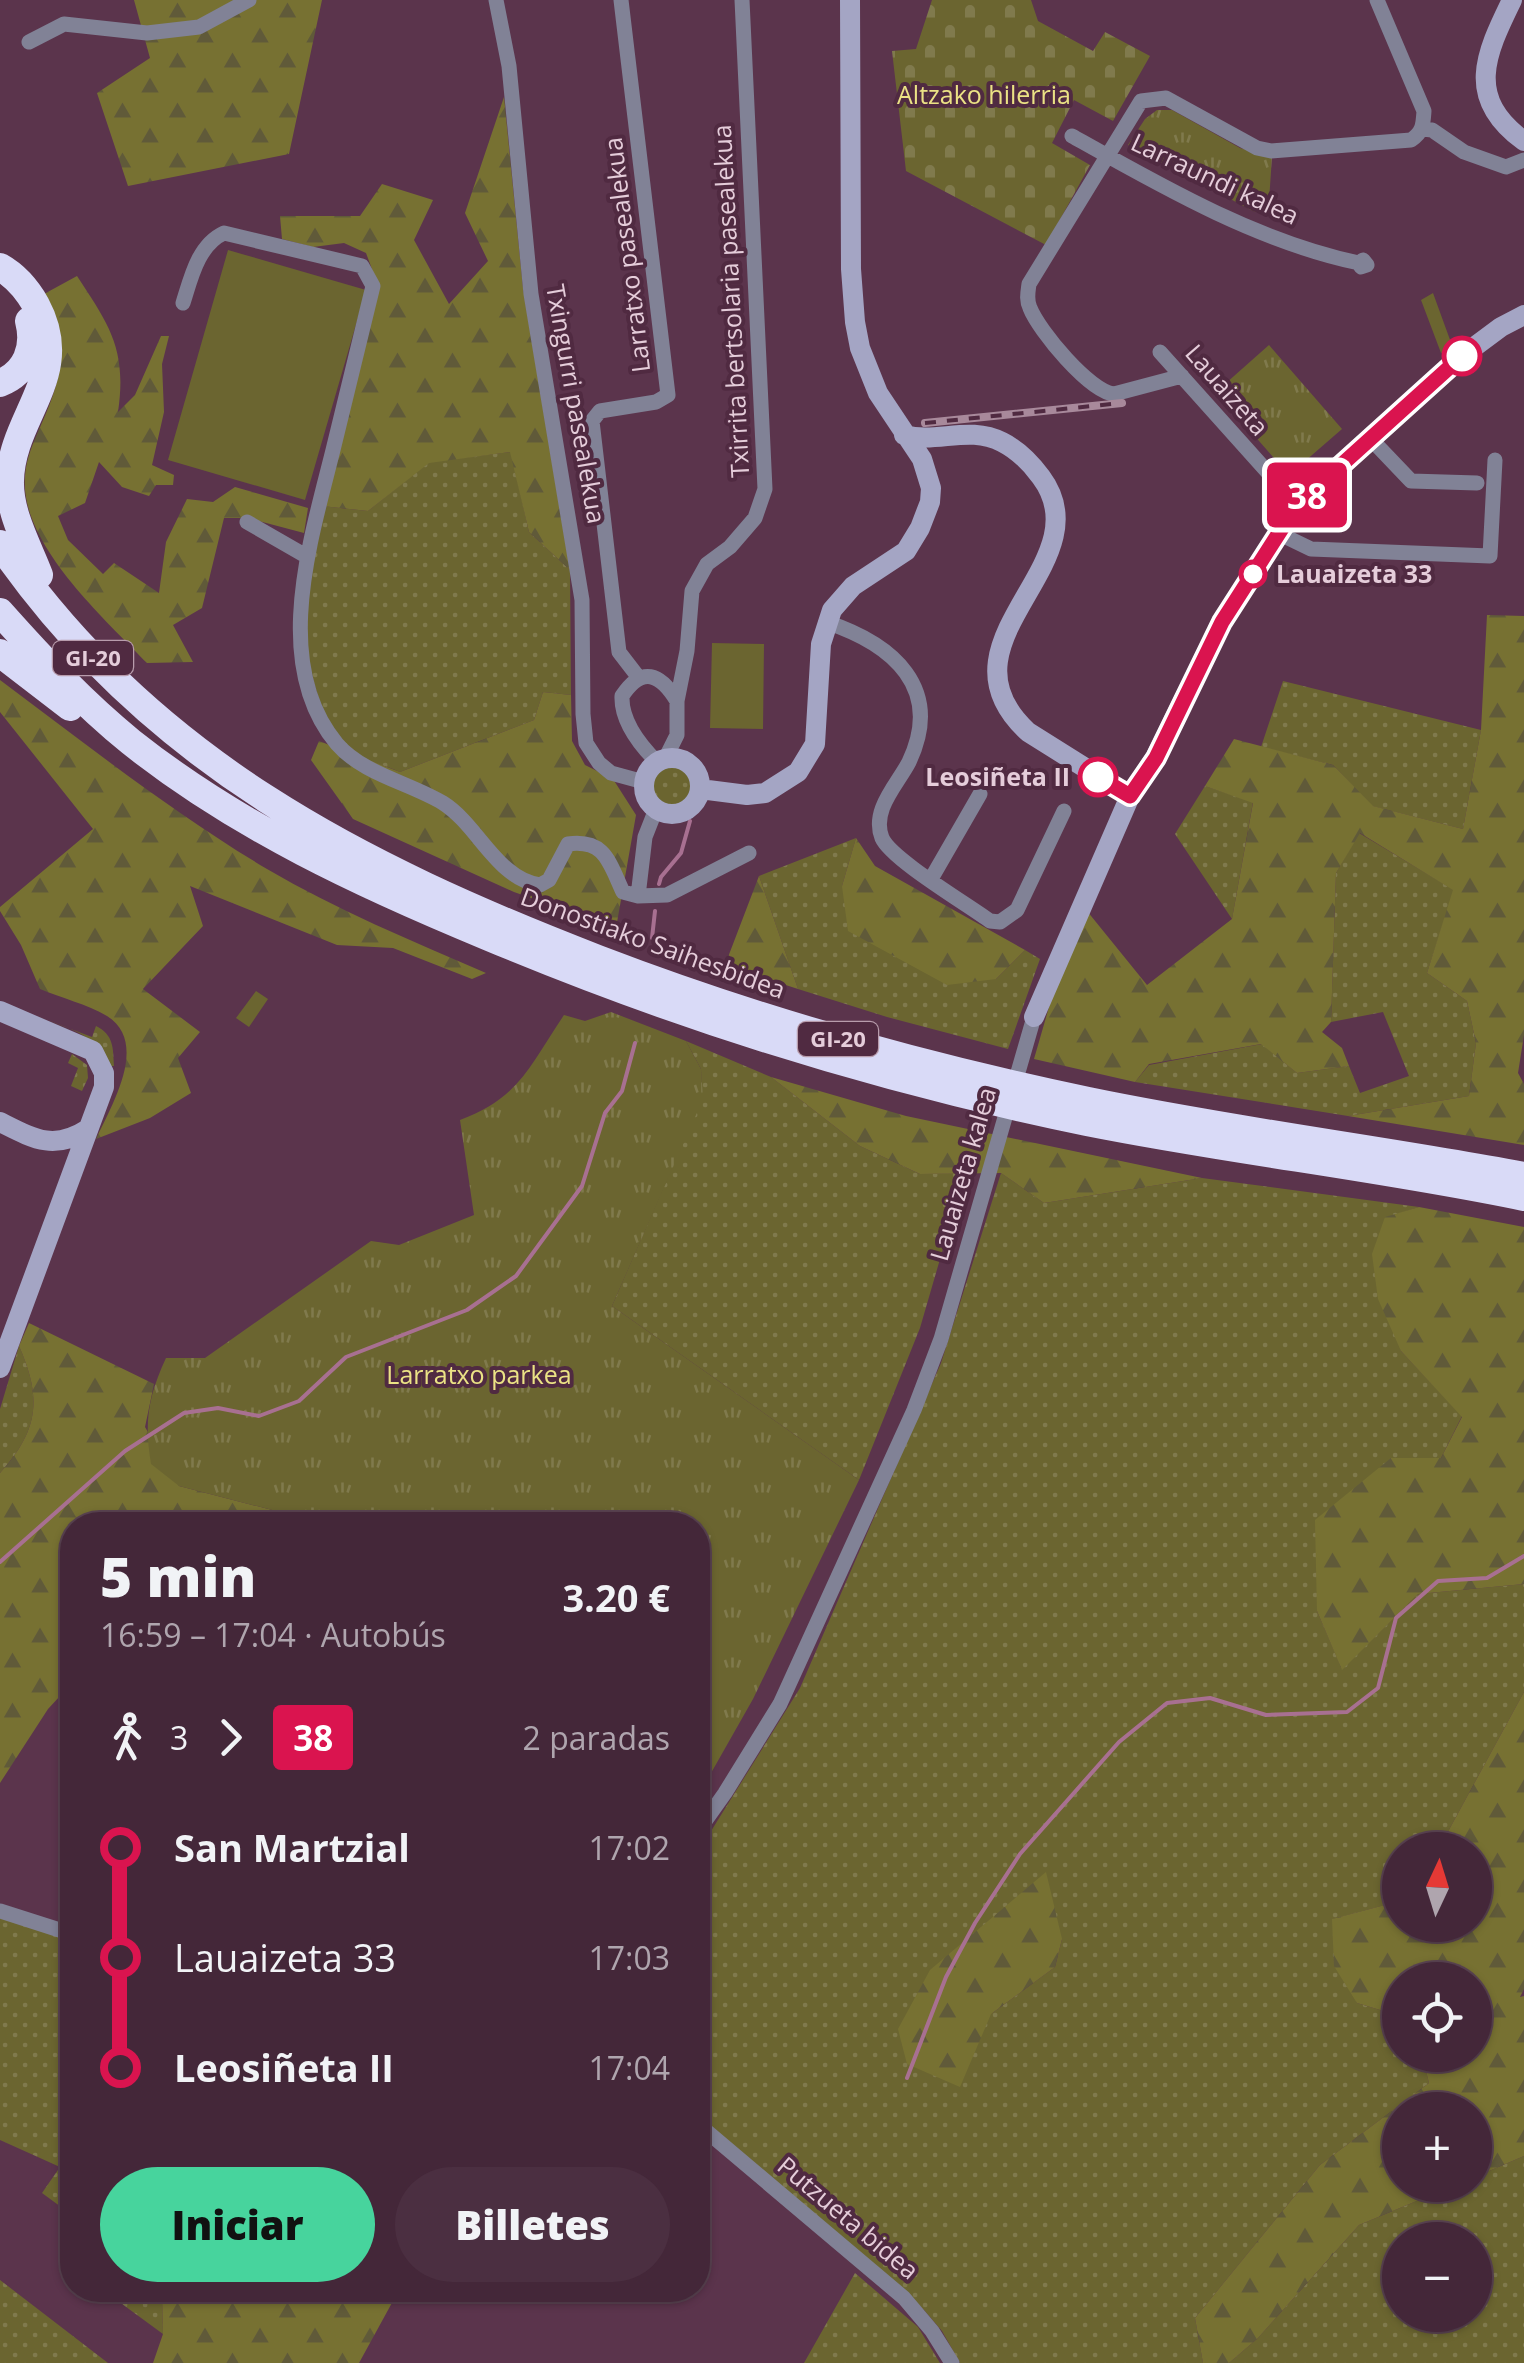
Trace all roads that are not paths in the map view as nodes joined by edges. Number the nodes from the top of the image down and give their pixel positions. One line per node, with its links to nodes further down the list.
1 (250, 0): 8 (street)
2 (496, 0): 45 (street, Txingurri pasealekua)
3 (620, 0): 40 (street, Larratxo pasealekua)
4 (742, 0): 41 (street, Txirrita bertsolaria pasealekua)
5 (850, 0): 22 (street)
6 (1377, 0): 9 (street)
7 (1512, 0): 11 (street)
8 (28, 42)
9 (1423, 129): 12 (street); 13 (street)
10 (1072, 136): 12 (street, Larraundi kalea)
11 (1524, 141)
12 (1108, 156): 14 (street, Larraundi kalea); 20 (street, Larraundi kalea)
13 (1524, 160)
14 (1359, 262)
15 (0, 266): 36 (highway)
16 (0, 280): 21 (highway)
17 (184, 303): 35 (street)
18 (1524, 315): 24 (street, Lauaizeta kalea)
19 (1160, 352): 20 (street, Lauaizeta)
20 (1182, 376): 29 (street, Lauaizeta)
21 (0, 383)
22 (904, 434): 23 (street); 25 (street)
23 (940, 437): 25 (street); 28 (street); 48 (street)
24 (1369, 437): 27 (street); 29 (street, Lauaizeta kalea)
25 (918, 454): 28 (street); 32 (street)
26 (1495, 460): 33 (street)
27 (1477, 483)
28 (931, 488): 32 (street)
29 (1297, 505): 33 (street, Lauaizeta kalea)
30 (0, 516): 36 (highway)
31 (247, 522): 35 (street)
32 (920, 528): 38 (street)
33 (1280, 534): 48 (street, Lauaizeta kalea)
34 (0, 544): 43 (highway, Donostiako Saihesbidea / GI-20)
35 (306, 556): 53 (street)
36 (40, 576): 43 (highway)
37 (0, 612): 42 (highway, Donostiako Saihesbidea / GI-20)
38 (826, 622): 46 (street); 52 (street)
39 (0, 653): 42 (highway)
40 (639, 678): 41 (street); 44 (street)
41 (678, 701): 44 (street)
42 (132, 742): 59 (highway, Donostiako Saihesbidea / GI-20)
43 (203, 755): 58 (highway, Donostiako Saihesbidea / GI-20)
44 (661, 761): 45 (street); 46 (street)
45 (644, 782): 49 (street)
46 (700, 789): 49 (street)
47 (980, 794): 52 (street)
48 (1130, 796): 55 (street, Lauaizeta kalea)
49 (656, 809): 53 (street)
50 (1064, 811): 52 (street)
51 (749, 852): 53 (street)
52 (931, 879)
53 (638, 896)
54 (0, 1010): 57 (street)
55 (1034, 1017): 61 (street, Lauaizeta kalea)
56 (0, 1122): 57 (street)
57 (88, 1129): 60 (street)
58 (1524, 1176)
59 (1524, 1197)
60 (0, 1368)
61 (710, 1815)
62 (0, 1911): 63 (street)
63 (60, 1930)
64 (710, 2134): 65 (street, Putzueta bidea)
65 (952, 2363)

